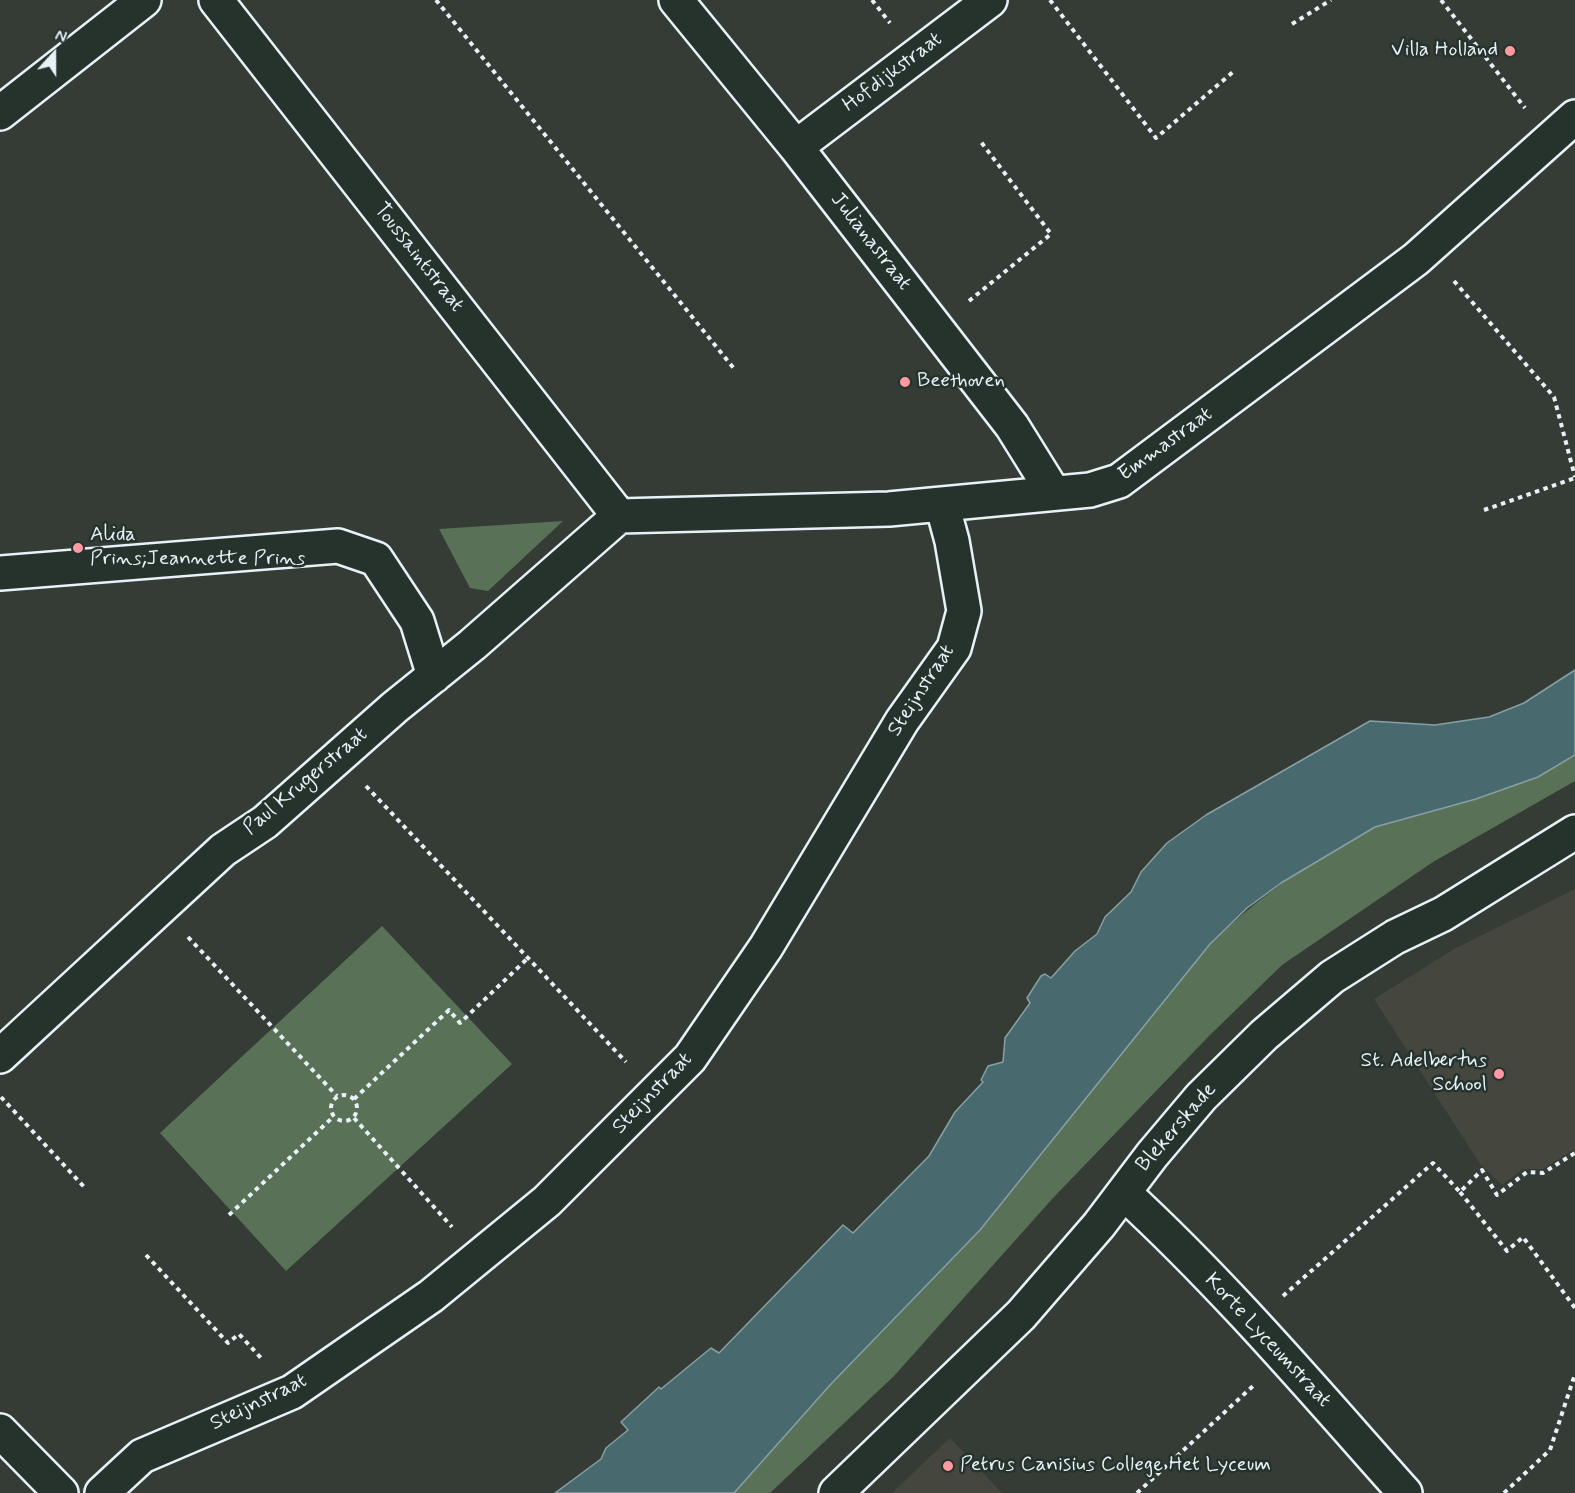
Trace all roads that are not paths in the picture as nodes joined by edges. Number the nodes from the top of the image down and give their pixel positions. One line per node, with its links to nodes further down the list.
1 (144, 0): 5 (street)
2 (216, 0): 10 (street, Toussaintstraat)
3 (676, 0): 7 (street, Julianastraat)
4 (990, 0): 7 (street, Hofdijkstraat)
5 (0, 113)
6 (1564, 126): 8 (street, Emmastraat)
7 (796, 147): 8 (street, Julianastraat)
8 (1053, 492): 9 (street, Emmastraat)
9 (942, 504): 10 (street, Emmastraat); 18 (street, Steijnstraat)
10 (619, 516): 12 (street, Paul Krugerstraat)
11 (0, 573): 12 (street)
12 (434, 676): 14 (street, Paul Krugerstraat)
13 (1575, 832): 15 (street, Blekerskade)
14 (0, 1056)
15 (1124, 1193): 19 (street, Blekerskade); 20 (street, Korte Lyceumstraat)
16 (0, 1431): 17 (street)
17 (61, 1493)
18 (102, 1493)
19 (836, 1493)
20 (1405, 1493)

